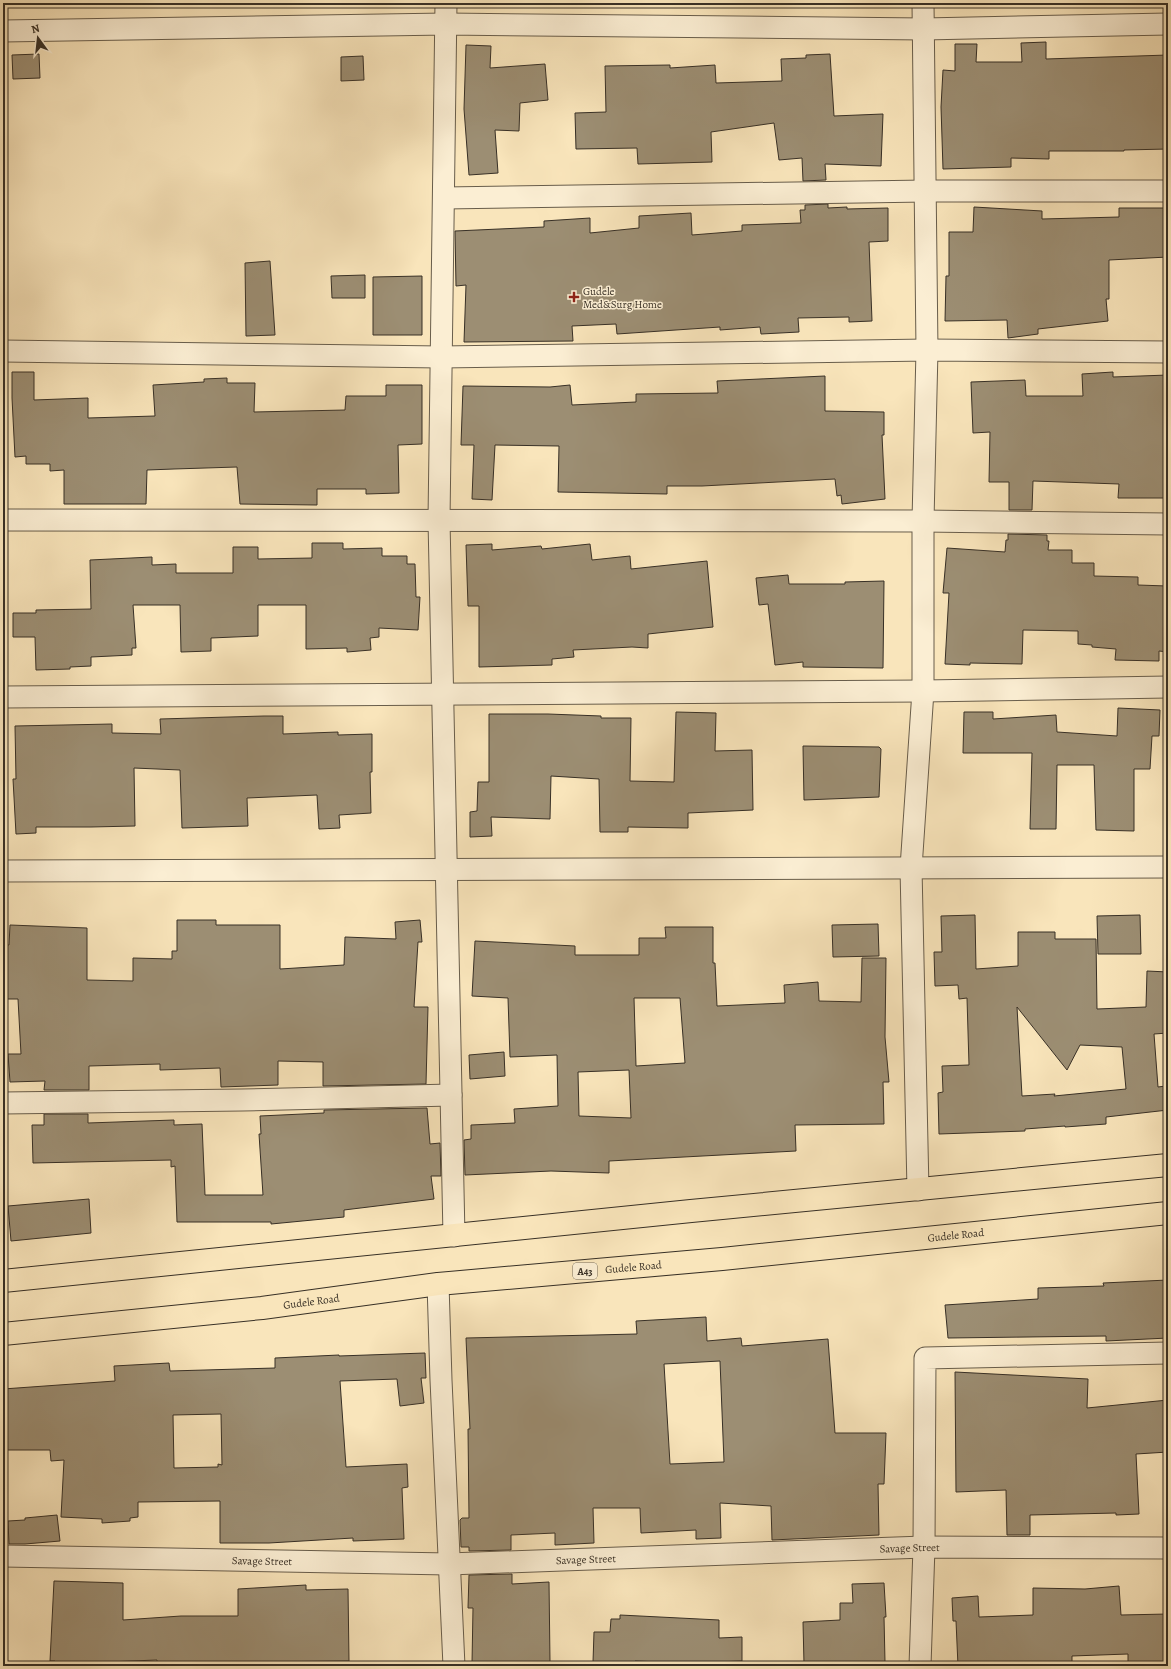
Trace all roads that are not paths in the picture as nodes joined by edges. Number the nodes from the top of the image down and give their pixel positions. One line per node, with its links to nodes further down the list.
1 (446, 3): 3 (street)
2 (923, 3): 5 (street)
3 (446, 24): 5 (street); 6 (street); 9 (street)
4 (1168, 24): 5 (street)
5 (924, 29): 7 (street)
6 (3, 31)
7 (926, 191): 8 (street); 9 (street); 10 (street)
8 (1168, 191)
9 (444, 198): 13 (street)
10 (927, 350): 12 (street); 13 (street); 16 (street)
11 (3, 351): 13 (street)
12 (1168, 352)
13 (441, 357): 15 (street)
14 (3, 520): 15 (street)
15 (439, 520): 16 (street); 20 (street)
16 (923, 521): 17 (street); 19 (street)
17 (1168, 524)
18 (1168, 687): 19 (street)
19 (923, 691): 20 (street); 23 (street)
20 (442, 694): 21 (street); 24 (street)
21 (3, 697)
22 (1168, 867): 23 (street)
23 (911, 868): 24 (street); 29 (street)
24 (447, 870): 25 (street); 26 (street)
25 (3, 871)
26 (451, 1095): 27 (street); 31 (street)
27 (3, 1103)
28 (1168, 1165): 29 (highway)
29 (918, 1190): 31 (highway)
30 (1168, 1213): 33 (highway, Gudele Road / A43)
31 (454, 1236): 32 (highway)
32 (3, 1281)
33 (438, 1284): 34 (highway, Gudele Road / A43); 39 (street)
34 (3, 1334)
35 (1168, 1353): 36 (street)
36 (924, 1547): 37 (street, Savage Street); 39 (street, Savage Street); 41 (street)
37 (1168, 1548)
38 (3, 1556): 39 (street, Savage Street)
39 (449, 1564): 40 (street)
40 (454, 1666)
41 (920, 1666)

